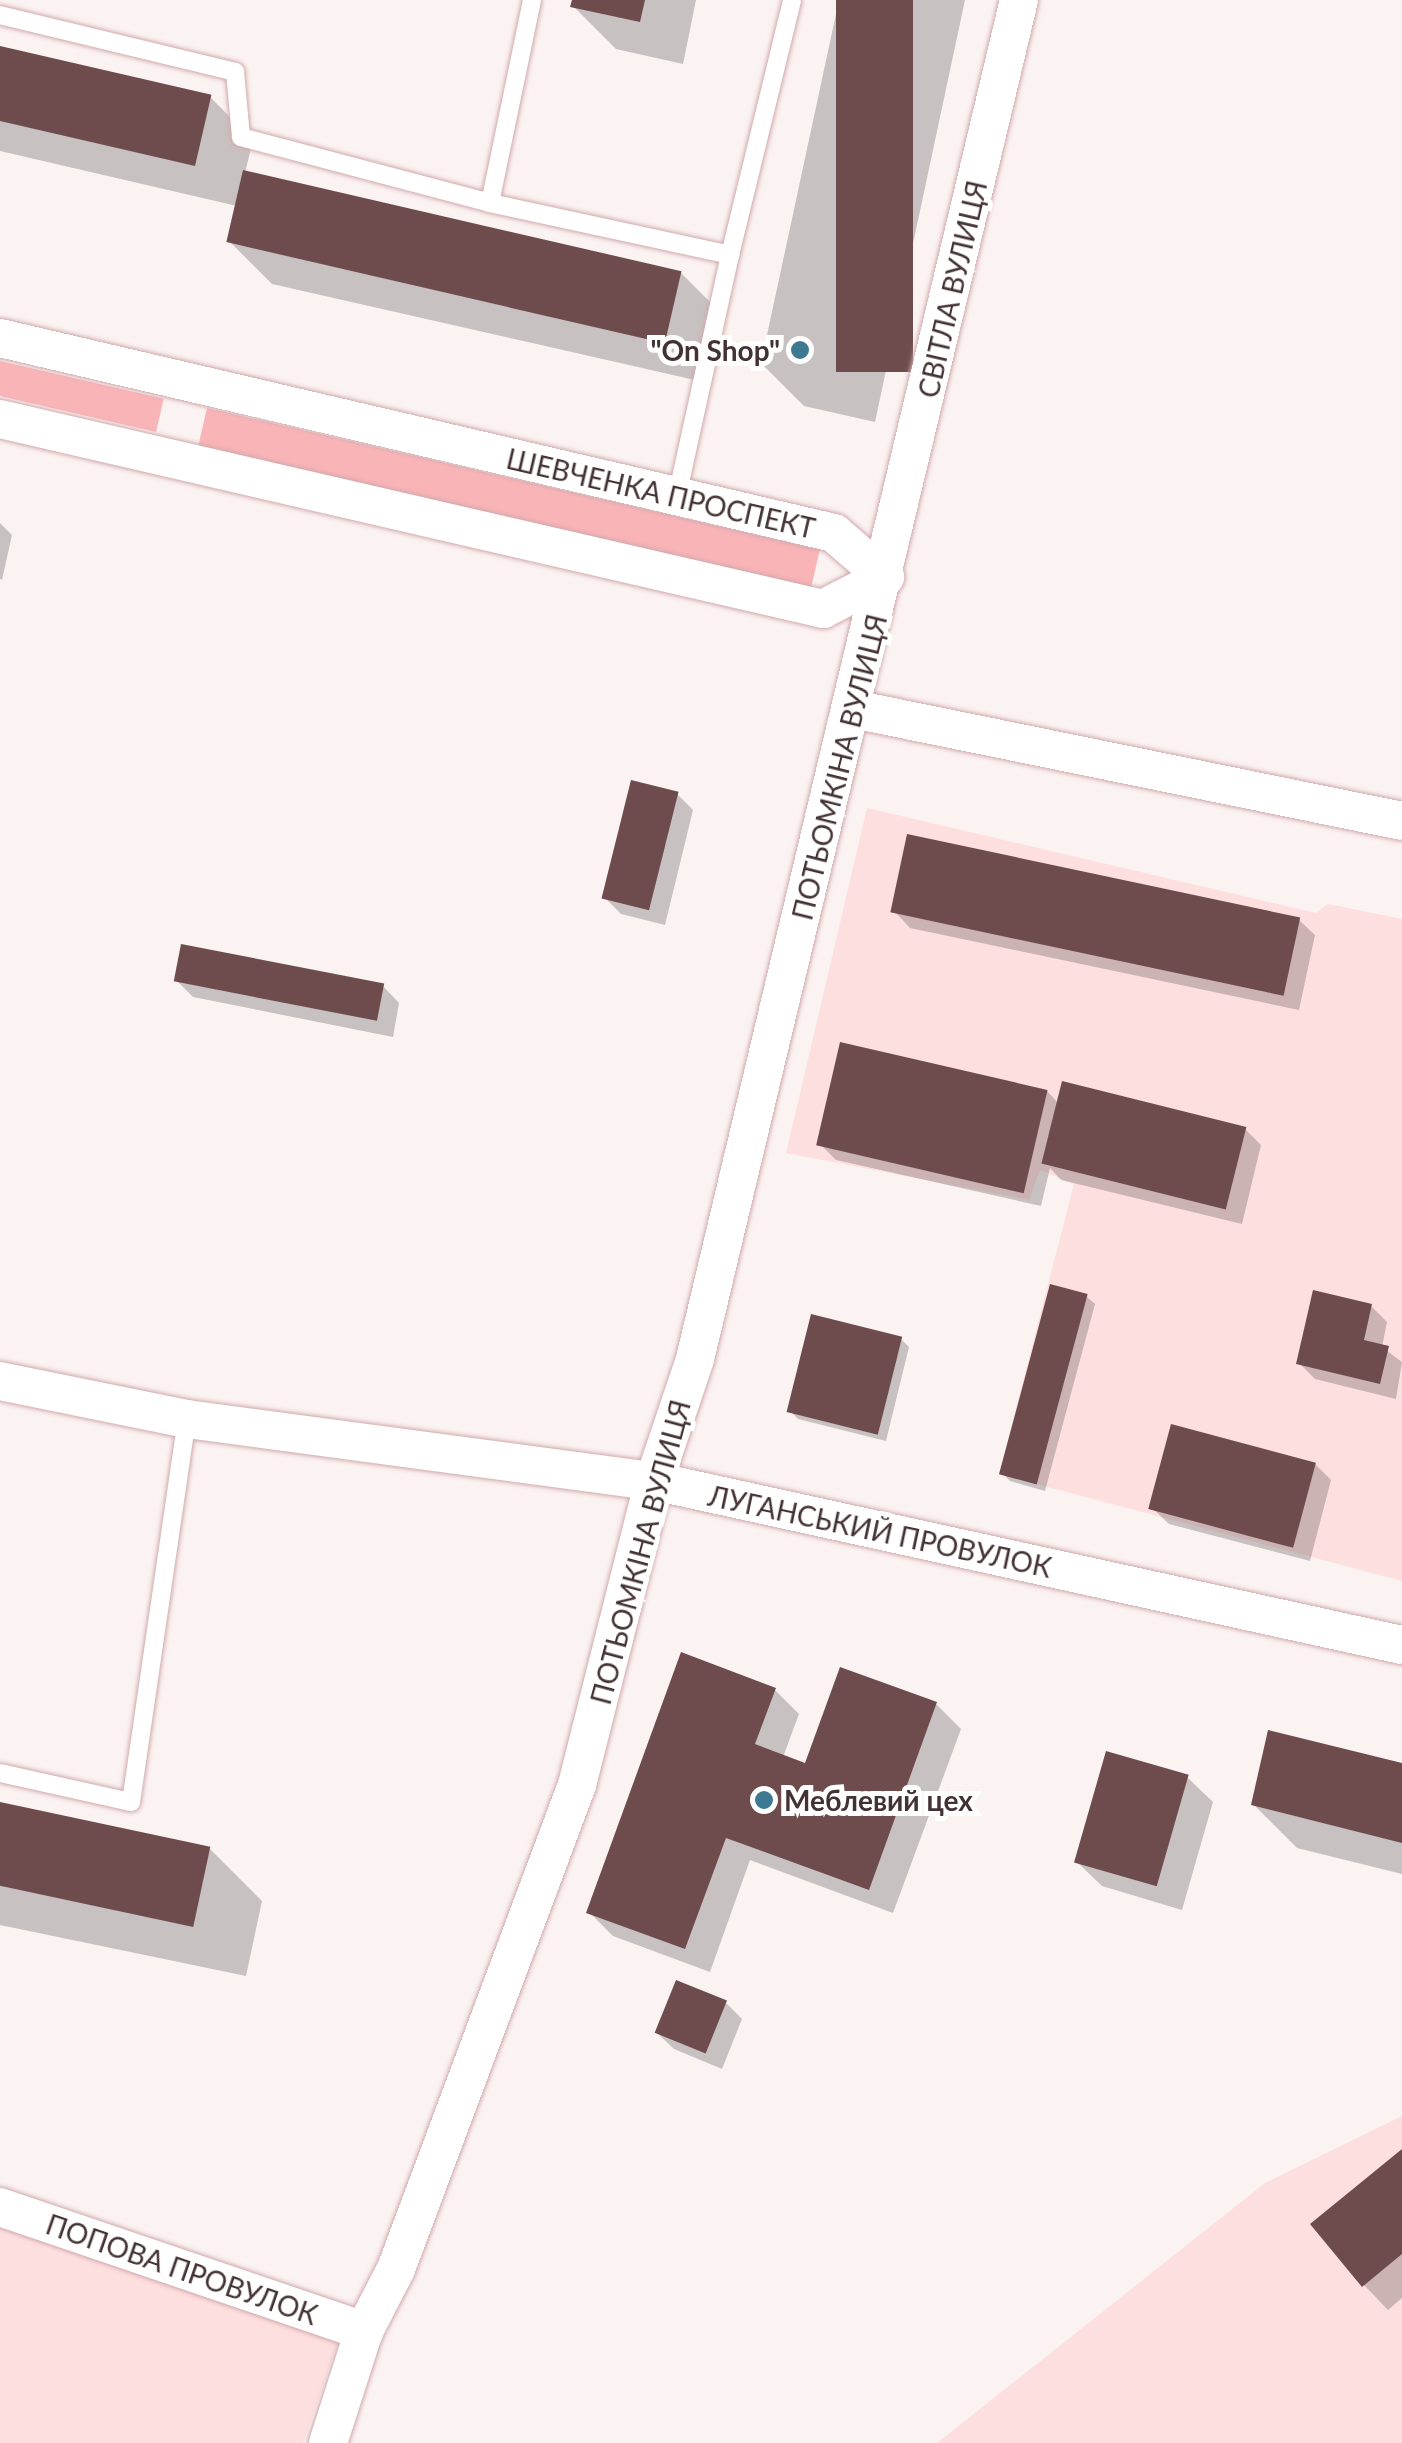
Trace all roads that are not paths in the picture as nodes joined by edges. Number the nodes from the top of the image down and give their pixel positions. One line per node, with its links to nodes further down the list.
1 (532, 0): 5 (lane)
2 (792, 0): 6 (lane)
3 (1019, 0): 10 (street, СВІТЛА ВУЛИЦЯ)
4 (0, 15): 5 (lane)
5 (490, 203): 6 (lane)
6 (730, 255): 9 (lane)
7 (0, 338): 9 (street, ШЕВЧЕНКА ПРОСПЕКТ)
8 (0, 419): 10 (street)
9 (676, 496): 10 (street, ШЕВЧЕНКА ПРОСПЕКТ)
10 (885, 577): 11 (street, ПОТЬОМКІНА ВУЛИЦЯ)
11 (852, 709): 12 (street); 15 (street, ПОТЬОМКІНА ВУЛИЦЯ)
12 (1402, 821)
13 (0, 1382): 14 (street, ЛУГАНСЬКИЙ ПРОВУЛОК)
14 (187, 1419): 15 (street, ЛУГАНСЬКИЙ ПРОВУЛОК); 17 (lane)
15 (654, 1481): 16 (street, ЛУГАНСЬКИЙ ПРОВУЛОК); 19 (street, ПОТЬОМКІНА ВУЛИЦЯ)
16 (1402, 1645)
17 (0, 1773)
18 (0, 2207): 19 (street, ПОПОВА ПРОВУЛОК)
19 (364, 2331): 20 (street, ПОТЬОМКІНА ВУЛИЦЯ)
20 (328, 2443)

